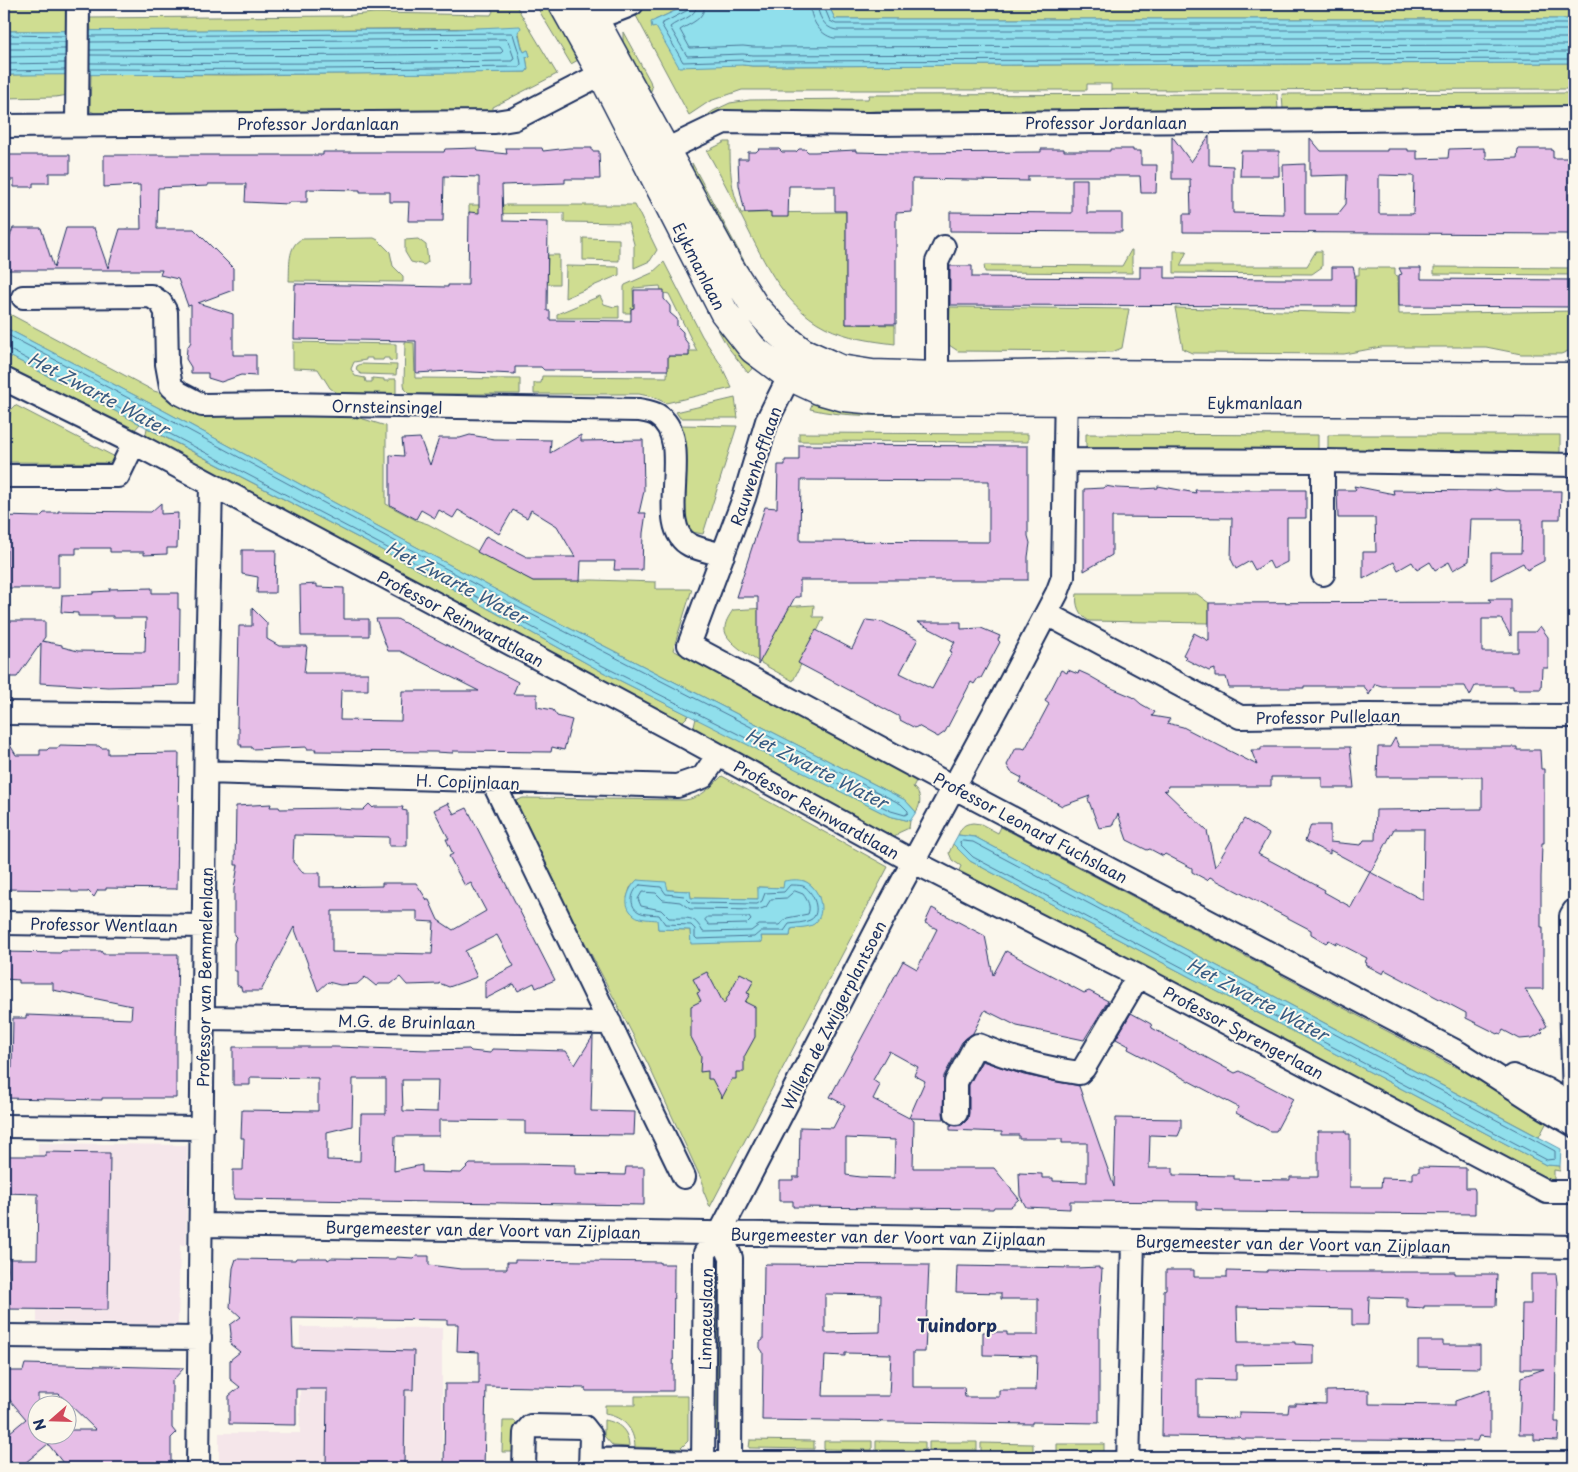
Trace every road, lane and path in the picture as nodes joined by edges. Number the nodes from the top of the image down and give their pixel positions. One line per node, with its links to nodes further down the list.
1 (78, 4): 6 (street)
2 (625, 7): 3 (street)
3 (579, 12): 4 (main road, Eykmanlaan)
4 (610, 69): 6 (street, Professor Jordanlaan); 8 (main road, Eykmanlaan)
5 (1574, 118): 8 (street, Professor Jordanlaan)
6 (77, 125): 7 (street, Professor Jordanlaan)
7 (4, 126)
8 (655, 154): 11 (main road, Eykmanlaan); 13 (main road, Eykmanlaan)
9 (944, 247): 16 (street)
10 (24, 297): 25 (street, Ornsteinsingel)
11 (802, 352): 13 (street, Rauwenhofflaan); 16 (main road, Eykmanlaan)
12 (1066, 374): 14 (main road, Eykmanlaan); 16 (main road, Eykmanlaan); 17 (street, Willem de Zwijgerplantsoen)
13 (789, 376): 16 (main road, Eykmanlaan); 25 (street, Rauwenhofflaan)
14 (1574, 377)
15 (5, 385): 19 (street, Professor Reinwardtlaan)
16 (937, 388): 17 (main road, Eykmanlaan)
17 (1066, 401): 18 (main road, Eykmanlaan); 20 (street, Willem de Zwijgerplantsoen)
18 (1574, 404)
19 (134, 443): 23 (street); 24 (street, Professor Reinwardtlaan)
20 (1066, 460): 21 (street); 27 (street, Willem de Zwijgerplantsoen)
21 (1323, 460): 22 (street); 26 (street)
22 (1574, 465)
23 (4, 476)
24 (211, 485): 29 (street, Professor van Bemmelenlaan); 31 (street, Professor Reinwardtlaan)
25 (723, 555): 34 (street, Professor Leonard Fuchslaan)
26 (1323, 574)
27 (1047, 614): 30 (street, Professor Pullelaan); 34 (street, Willem de Zwijgerplantsoen)
28 (4, 713): 29 (street)
29 (206, 715): 32 (street, Professor van Bemmelenlaan)
30 (1574, 716)
31 (718, 755): 33 (street, H. Copijnlaan); 35 (street, Professor Reinwardtlaan)
32 (206, 772): 33 (street, H. Copijnlaan); 38 (street, Professor van Bemmelenlaan)
33 (493, 782): 41 (street)
34 (950, 792): 35 (street, Willem de Zwijgerplantsoen); 42 (street, Professor Leonard Fuchslaan)
35 (914, 862): 39 (street, Professor Sprengerlaan); 51 (street, Willem de Zwijgerplantsoen)
36 (1574, 911): 43 (street)
37 (4, 923): 38 (street, Professor Wentlaan)
38 (204, 926): 40 (street, Professor van Bemmelenlaan)
39 (1138, 976): 44 (street); 49 (street, Professor Sprengerlaan)
40 (203, 1018): 41 (street, M.G. de Bruinlaan); 47 (street, Professor van Bemmelenlaan)
41 (610, 1023): 48 (street)
42 (1459, 1053): 43 (street, Professor Leonard Fuchslaan); 45 (street, Professor Leonard Fuchslaan)
43 (1574, 1099)
44 (956, 1113)
45 (1574, 1125)
46 (4, 1126): 47 (street)
47 (202, 1128): 50 (street, Professor van Bemmelenlaan)
48 (684, 1177)
49 (1574, 1192)
50 (202, 1225): 51 (street, Burgemeester van der Voort van Zijplaan); 55 (street, Professor van Bemmelenlaan)
51 (720, 1233): 52 (street, Burgemeester van der Voort van Zijplaan); 58 (street, Linnaeuslaan); 59 (street, Linnaeuslaan)
52 (1133, 1240): 53 (street, Burgemeester van der Voort van Zijplaan); 60 (street)
53 (1574, 1247)
54 (4, 1336): 55 (street)
55 (200, 1338): 61 (street, Professor van Bemmelenlaan)
56 (1574, 1463): 60 (street)
57 (591, 1464): 58 (street); 62 (street)
58 (703, 1465): 59 (street)
59 (730, 1465): 60 (street)
60 (1128, 1466)
61 (198, 1468)
62 (524, 1468)

